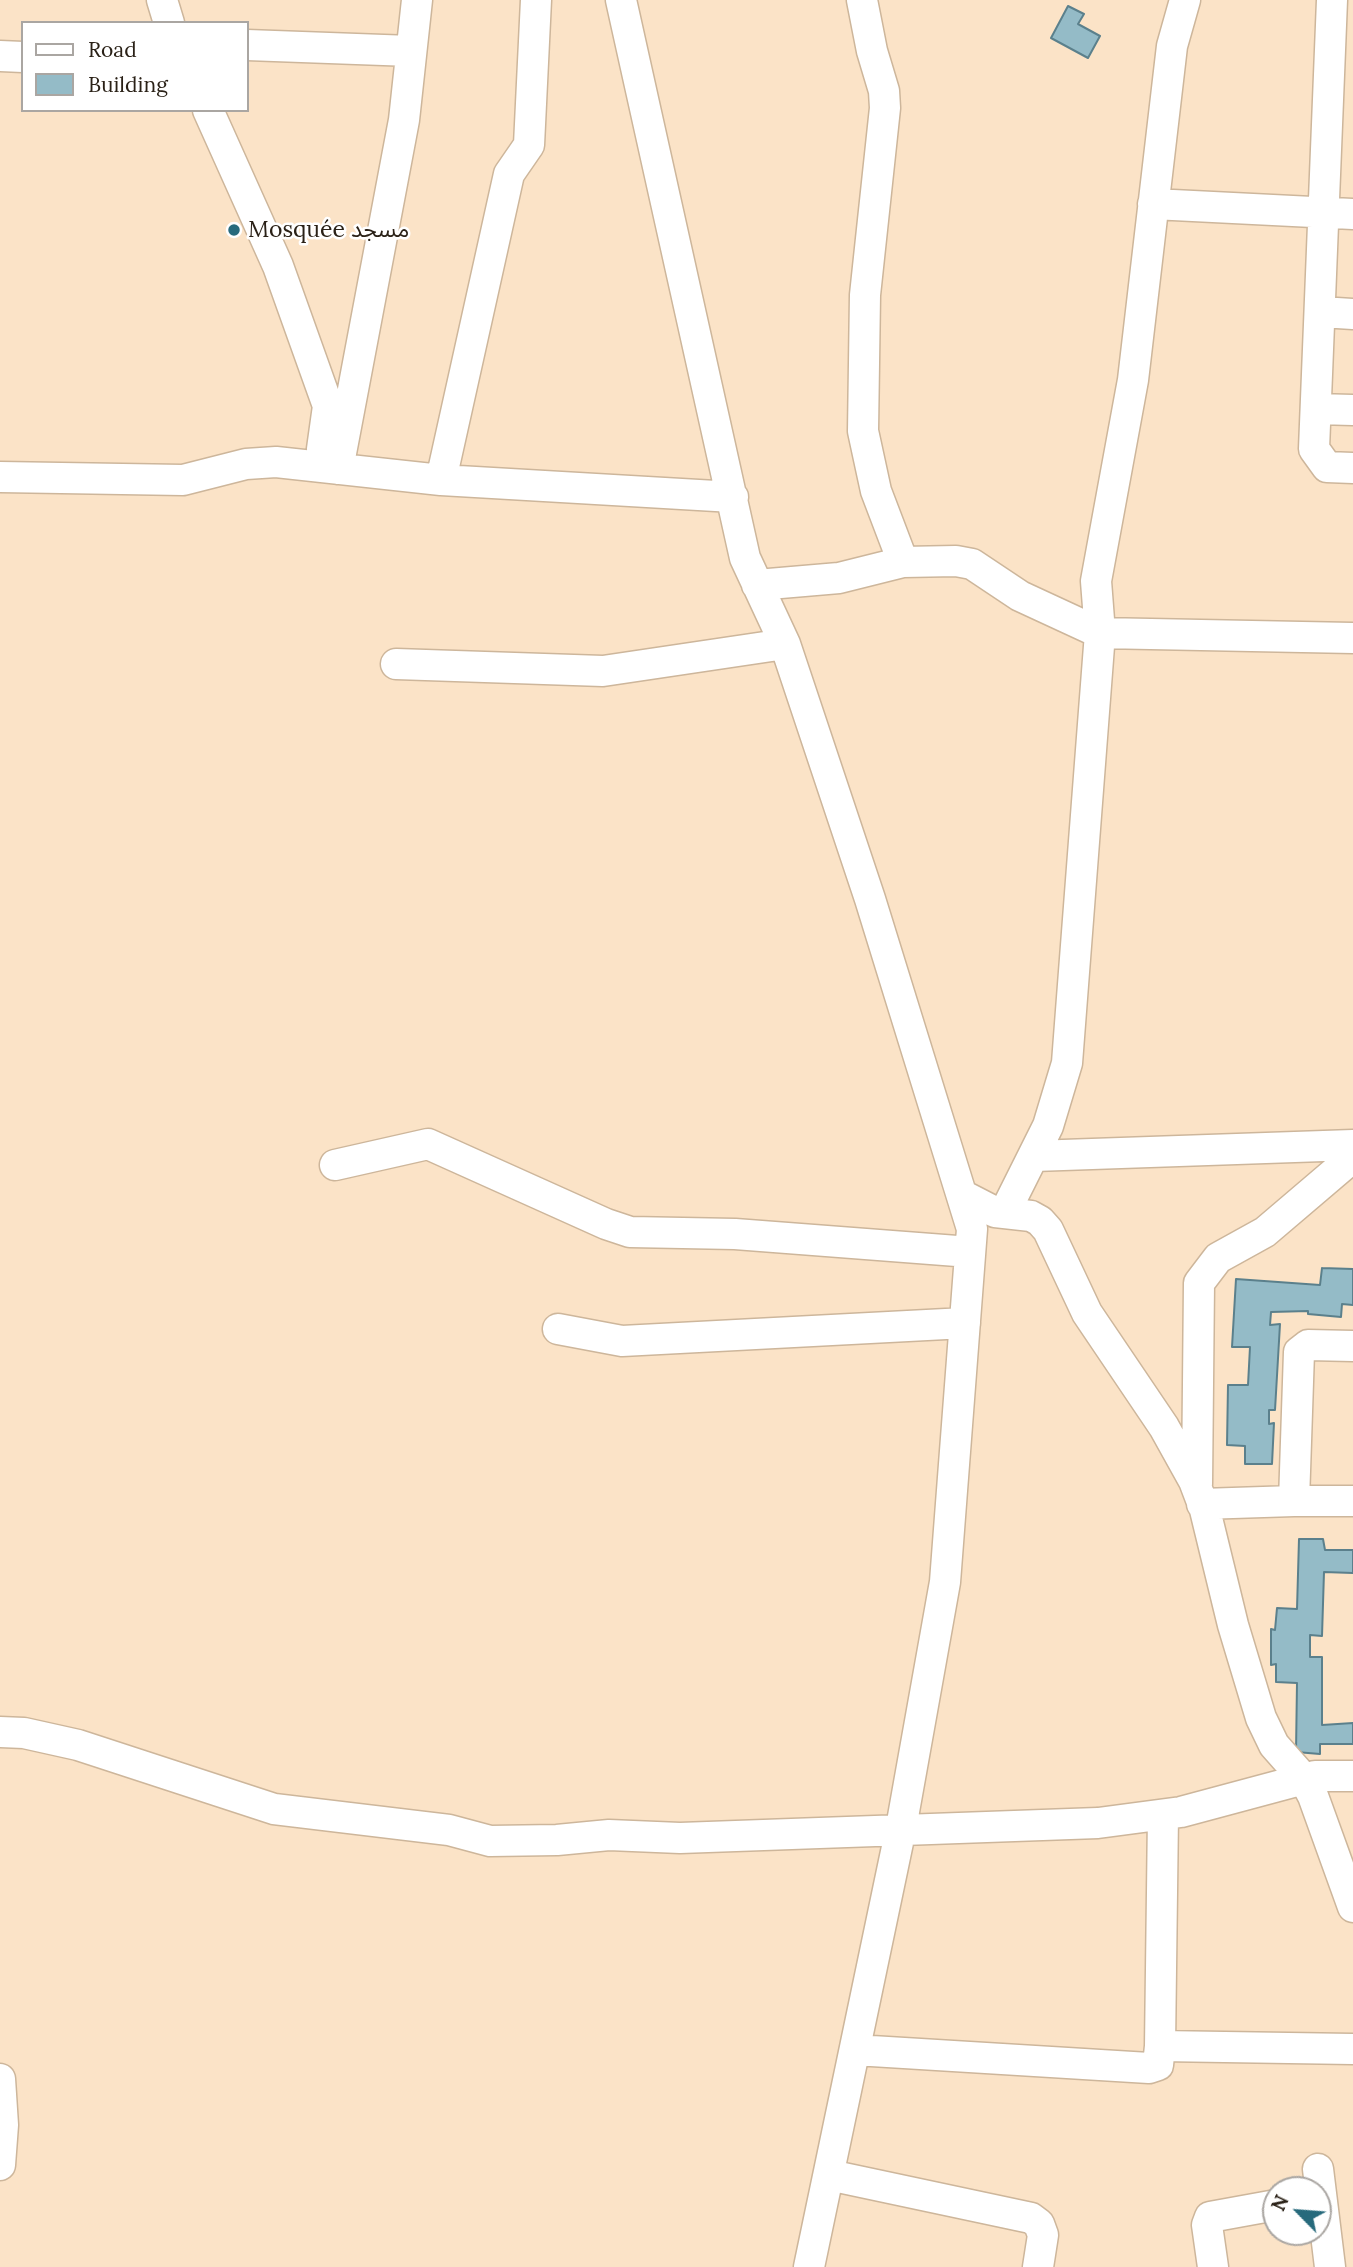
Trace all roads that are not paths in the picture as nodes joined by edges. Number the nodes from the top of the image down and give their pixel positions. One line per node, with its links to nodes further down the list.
1 (162, 0): 8 (street)
2 (417, 0): 10 (street)
3 (536, 0): 23 (street)
4 (621, 0): 24 (street)
5 (862, 0): 25 (street)
6 (1185, 0): 14 (street)
7 (1339, 3): 15 (street)
8 (169, 21)
9 (248, 45): 10 (street)
10 (411, 51): 20 (street)
11 (0, 56): 12 (street)
12 (21, 57)
13 (209, 112): 20 (street)
14 (1153, 204): 15 (street); 27 (street)
15 (1339, 214): 16 (street)
16 (1321, 312): 17 (street); 18 (street)
17 (1353, 314)
18 (1316, 409): 19 (street); 21 (street)
19 (1353, 410)
20 (328, 468): 22 (street); 23 (street)
21 (1353, 468)
22 (0, 477)
23 (441, 480): 24 (street)
24 (733, 497): 26 (street)
25 (903, 562): 26 (street); 27 (street)
26 (757, 585): 29 (street)
27 (1100, 633): 28 (street); 32 (street)
28 (1353, 638)
29 (785, 644): 30 (street); 35 (street)
30 (396, 664)
31 (1353, 1145): 32 (street)
32 (1034, 1156): 35 (street)
33 (1353, 1157): 39 (street)
34 (335, 1166): 35 (street)
35 (985, 1226): 36 (street); 39 (street)
36 (965, 1323): 37 (street); 46 (street)
37 (558, 1329)
38 (1353, 1346): 40 (street)
39 (1200, 1496): 40 (street); 44 (street)
40 (1294, 1501): 41 (street)
41 (1353, 1502)
42 (0, 1732): 46 (street)
43 (1353, 1776): 44 (street)
44 (1304, 1779): 45 (street); 47 (street)
45 (1163, 1815): 46 (street); 48 (street)
46 (901, 1828): 50 (street)
47 (1353, 1908)
48 (1160, 2046): 49 (street); 50 (street)
49 (1353, 2049)
50 (855, 2050): 54 (street)
51 (0, 2079): 52 (street)
52 (0, 2165)
53 (1318, 2169): 55 (street)
54 (829, 2175): 58 (street); 59 (street)
55 (1318, 2176)
56 (1262, 2208): 60 (street)
57 (1327, 2246): 61 (street)
58 (809, 2267)
59 (1038, 2267)
60 (1213, 2267)
61 (1330, 2267)

